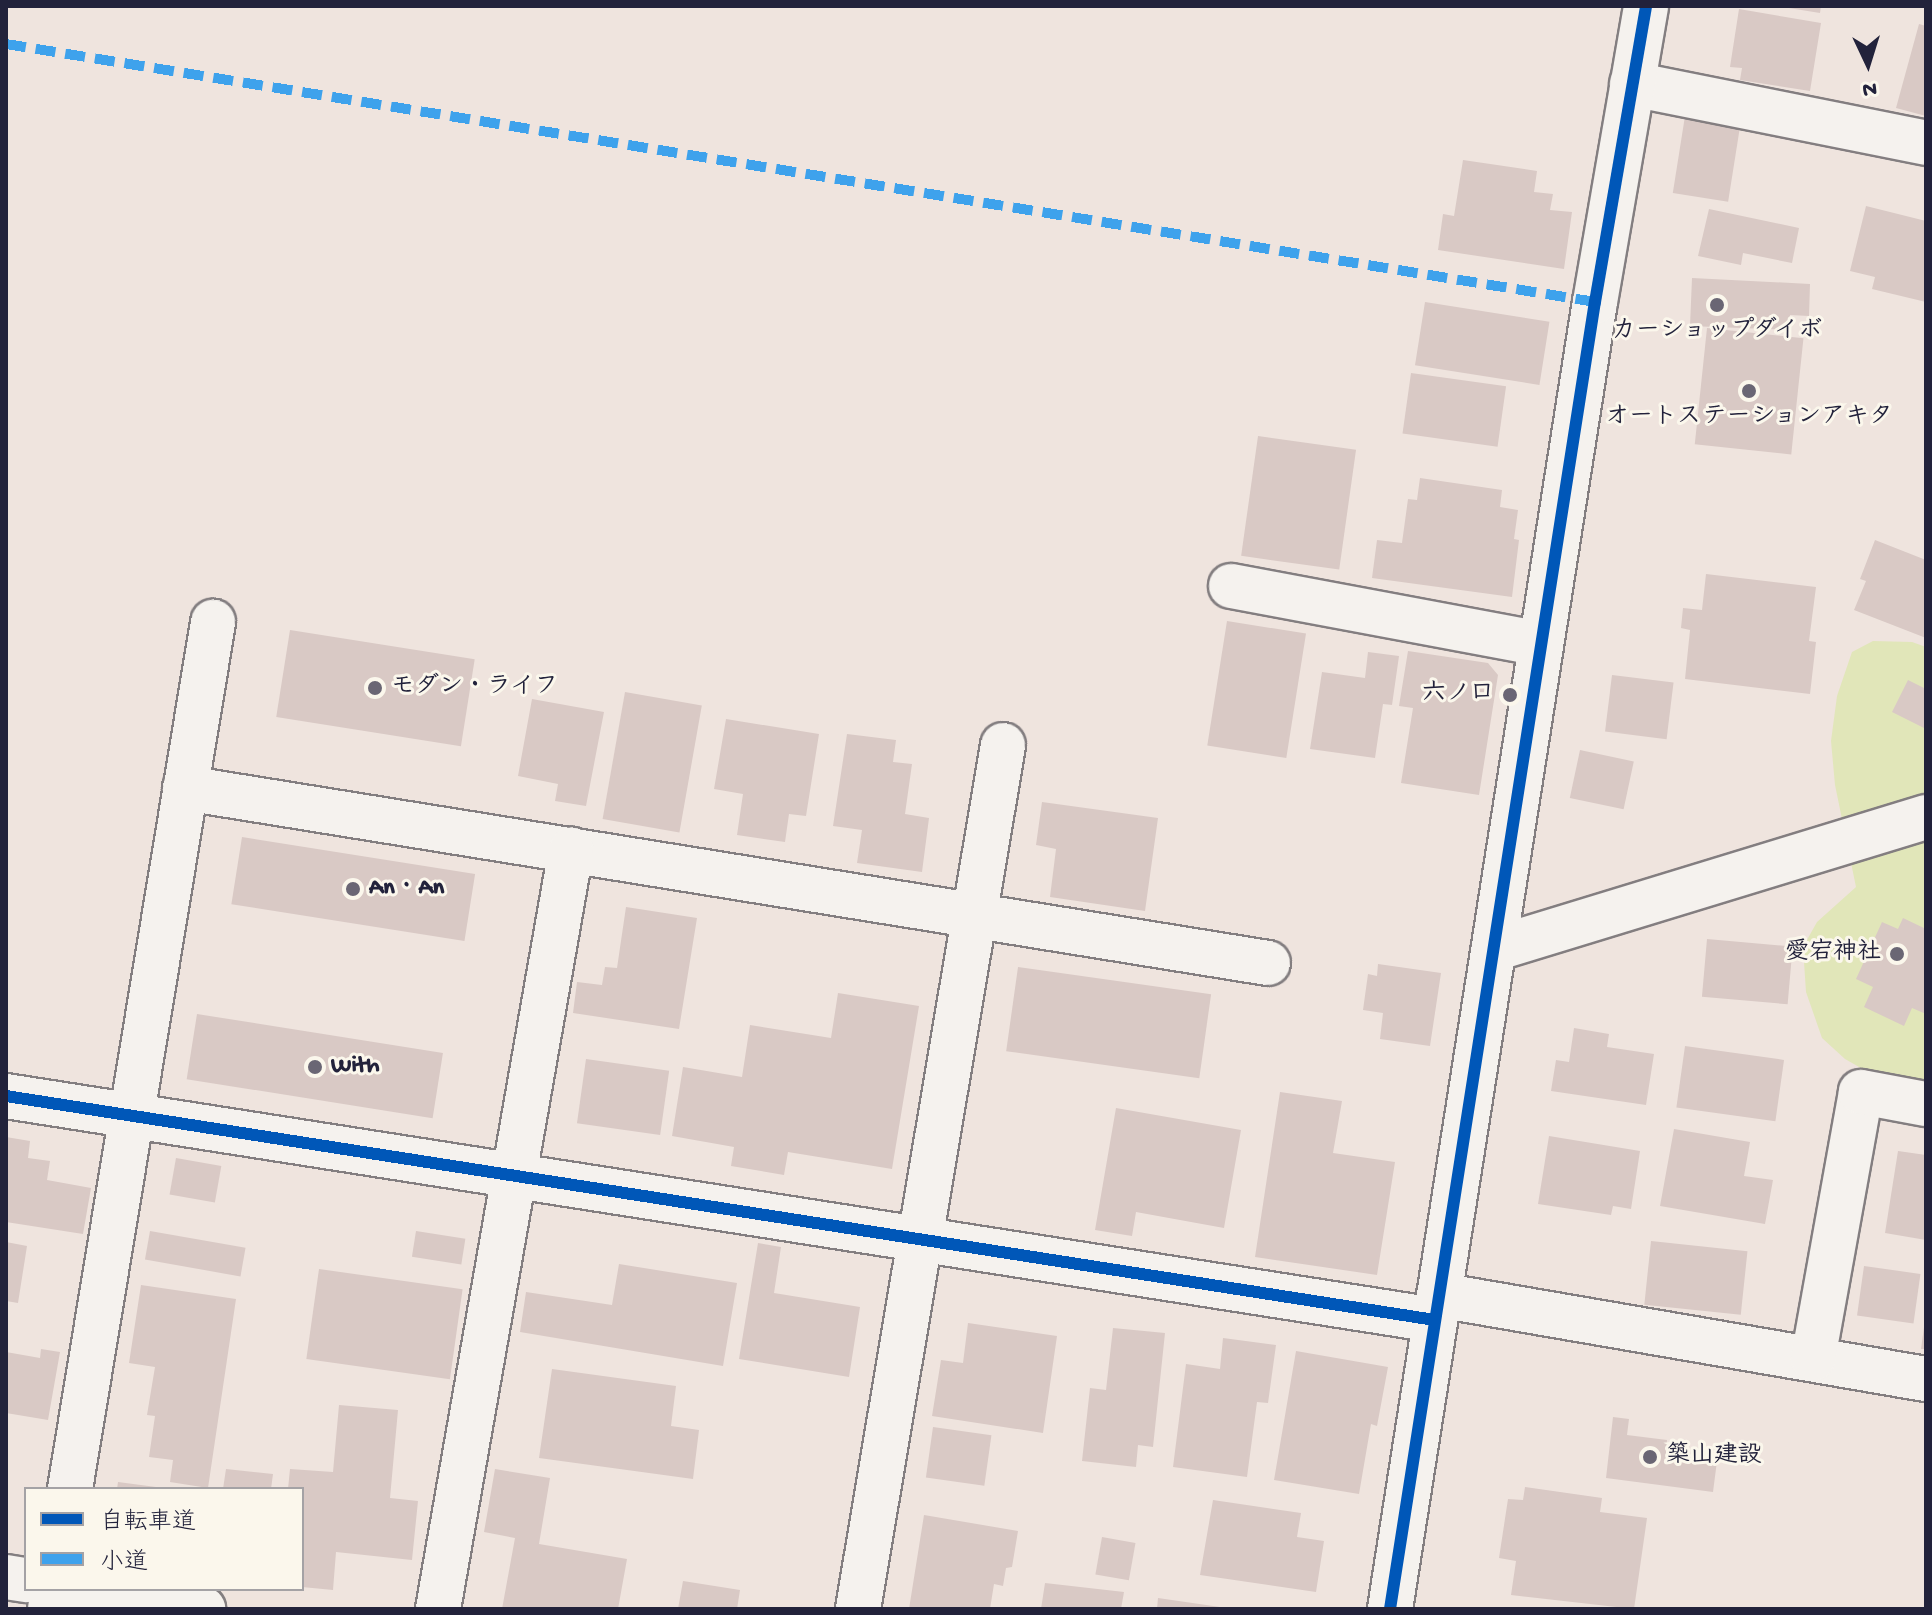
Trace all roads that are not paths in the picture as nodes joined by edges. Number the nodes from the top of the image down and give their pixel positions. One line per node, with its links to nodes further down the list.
1 (1646, 6): 2 (street)
2 (1632, 84): 3 (street); 6 (street)
3 (1926, 143)
4 (1231, 586): 6 (street)
5 (213, 622): 8 (street)
6 (1541, 644): 12 (street)
7 (1003, 745): 11 (street)
8 (185, 788): 10 (street); 16 (street)
9 (1926, 817): 12 (street)
10 (571, 850): 11 (street); 17 (street)
11 (975, 915): 13 (street); 18 (street)
12 (1494, 949): 19 (street)
13 (1268, 963)
14 (6, 1096): 16 (street)
15 (1926, 1104): 20 (street)
16 (131, 1116): 17 (street); 22 (street)
17 (514, 1176): 18 (street); 25 (street)
18 (920, 1240): 19 (street); 26 (street)
19 (1437, 1308): 20 (street); 27 (street)
20 (1813, 1359): 21 (street)
21 (1926, 1379)
22 (70, 1487)
23 (93, 1591): 24 (street)
24 (203, 1609)
25 (438, 1609)
26 (858, 1609)
27 (1390, 1609)

